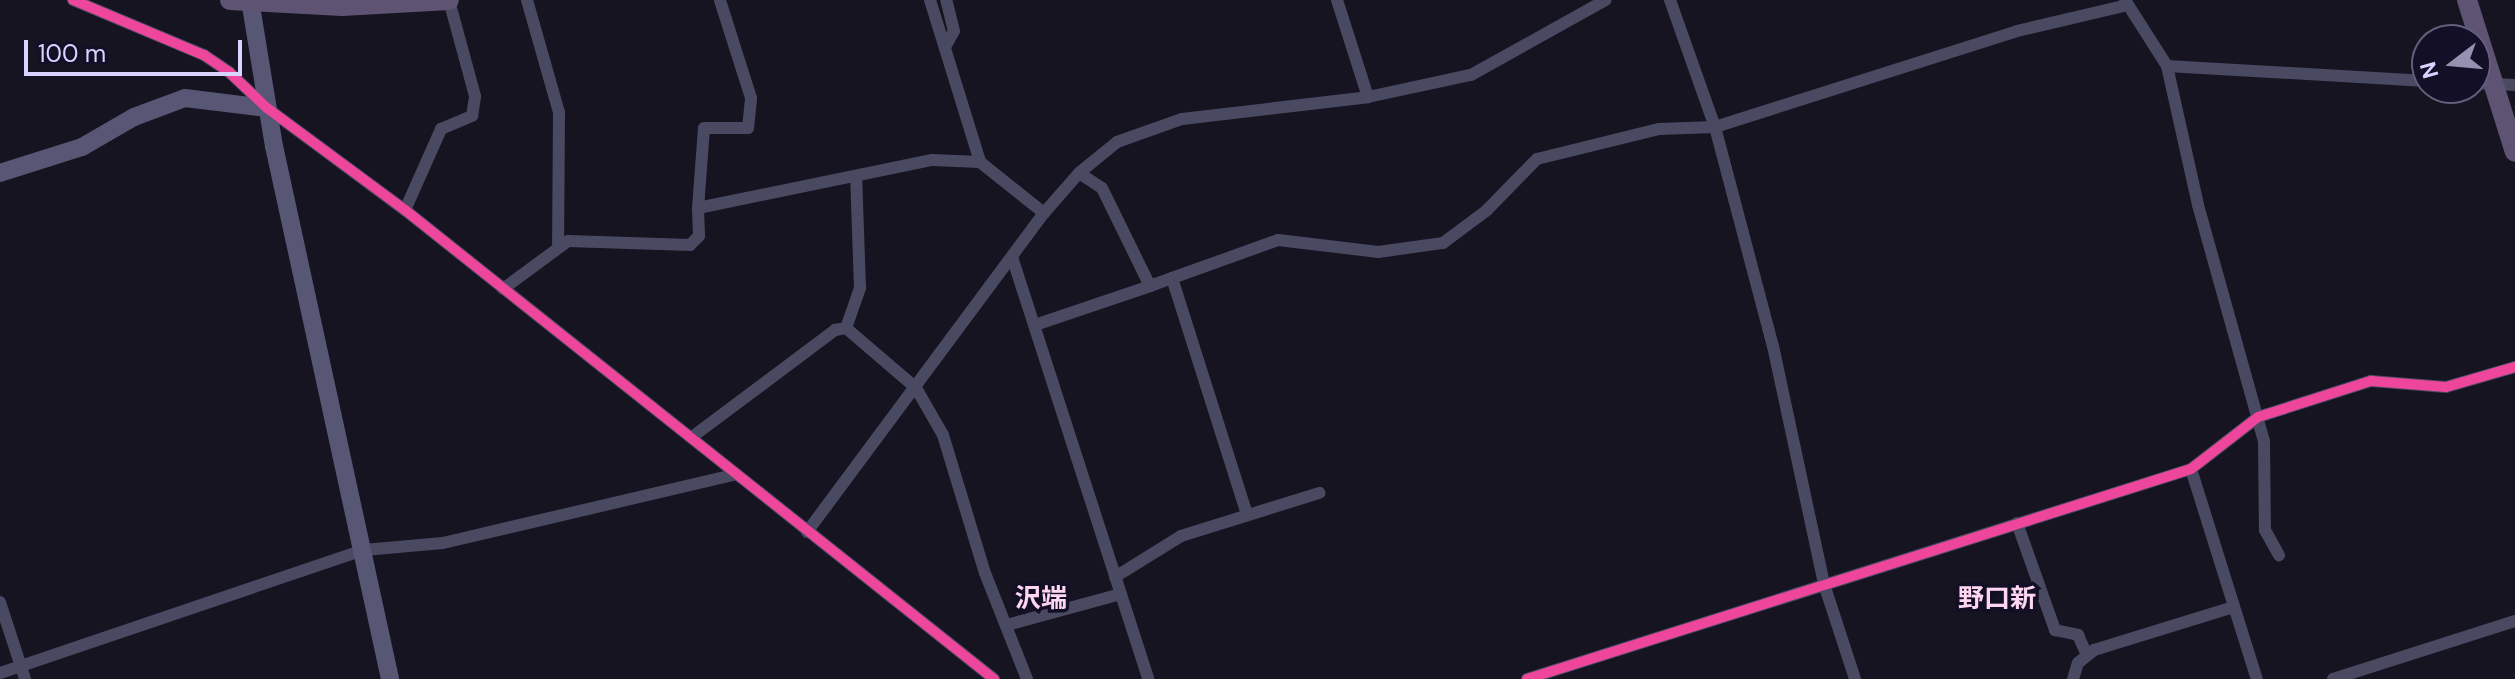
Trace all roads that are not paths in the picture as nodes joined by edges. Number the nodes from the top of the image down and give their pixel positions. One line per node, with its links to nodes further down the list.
1 (73, 0): 22 (street)
2 (449, 0): 11 (main road); 30 (street)
3 (527, 0): 32 (street)
4 (720, 0): 29 (street)
5 (930, 0): 15 (street)
6 (946, 0): 15 (street)
7 (1337, 0): 20 (street)
8 (1606, 0): 13 (street)
9 (1670, 0): 23 (street)
10 (2467, 0): 14 (main road)
11 (243, 1): 22 (street)
12 (2127, 3): 16 (street); 23 (street)
13 (1590, 4): 20 (street)
14 (2472, 24)
15 (945, 47): 25 (street)
16 (2167, 66): 17 (street); 41 (street)
17 (2411, 80)
18 (2491, 84): 19 (street)
19 (2515, 85)
20 (1368, 97): 27 (street)
21 (2491, 99): 24 (main road)
22 (267, 108): 26 (street); 30 (street); 49 (street)
23 (1715, 127): 34 (street); 52 (street)
24 (2515, 152)
25 (980, 162): 28 (street); 31 (street)
26 (0, 173)
27 (1079, 173): 31 (street); 35 (street)
28 (856, 176): 29 (street); 38 (street)
29 (698, 208): 32 (street)
30 (405, 210): 36 (street)
31 (1044, 213): 33 (street)
32 (558, 245): 36 (street)
33 (1013, 260): 37 (street); 40 (street)
34 (1172, 278): 35 (street); 46 (street)
35 (1150, 286): 37 (street)
36 (503, 289): 42 (street)
37 (1035, 325): 51 (street)
38 (846, 328): 40 (street); 42 (street)
39 (2515, 367): 41 (street)
40 (916, 388): 48 (street); 57 (street)
41 (2258, 417): 43 (street); 50 (street)
42 (692, 437): 44 (street)
43 (2191, 469): 47 (street); 55 (street)
44 (734, 475): 48 (street); 49 (street)
45 (1319, 493): 46 (street)
46 (1247, 515): 51 (street)
47 (2017, 523): 52 (street); 58 (street)
48 (807, 532): 62 (street)
49 (364, 550): 60 (street); 61 (street)
50 (2279, 555)
51 (1115, 577): 53 (street)
52 (1824, 584): 65 (street); 66 (street)
53 (1121, 594): 57 (street); 64 (street)
54 (0, 602): 60 (street)
55 (2234, 607): 58 (street); 68 (street)
56 (2515, 621): 69 (street)
57 (1007, 625): 63 (street)
58 (2087, 655): 67 (street)
59 (0, 673): 60 (street)
60 (22, 673)
61 (390, 679)
62 (994, 679)
63 (1027, 679)
64 (1148, 679)
65 (1527, 679)
66 (1855, 679)
67 (2073, 679)
68 (2257, 679)
69 (2333, 679)

